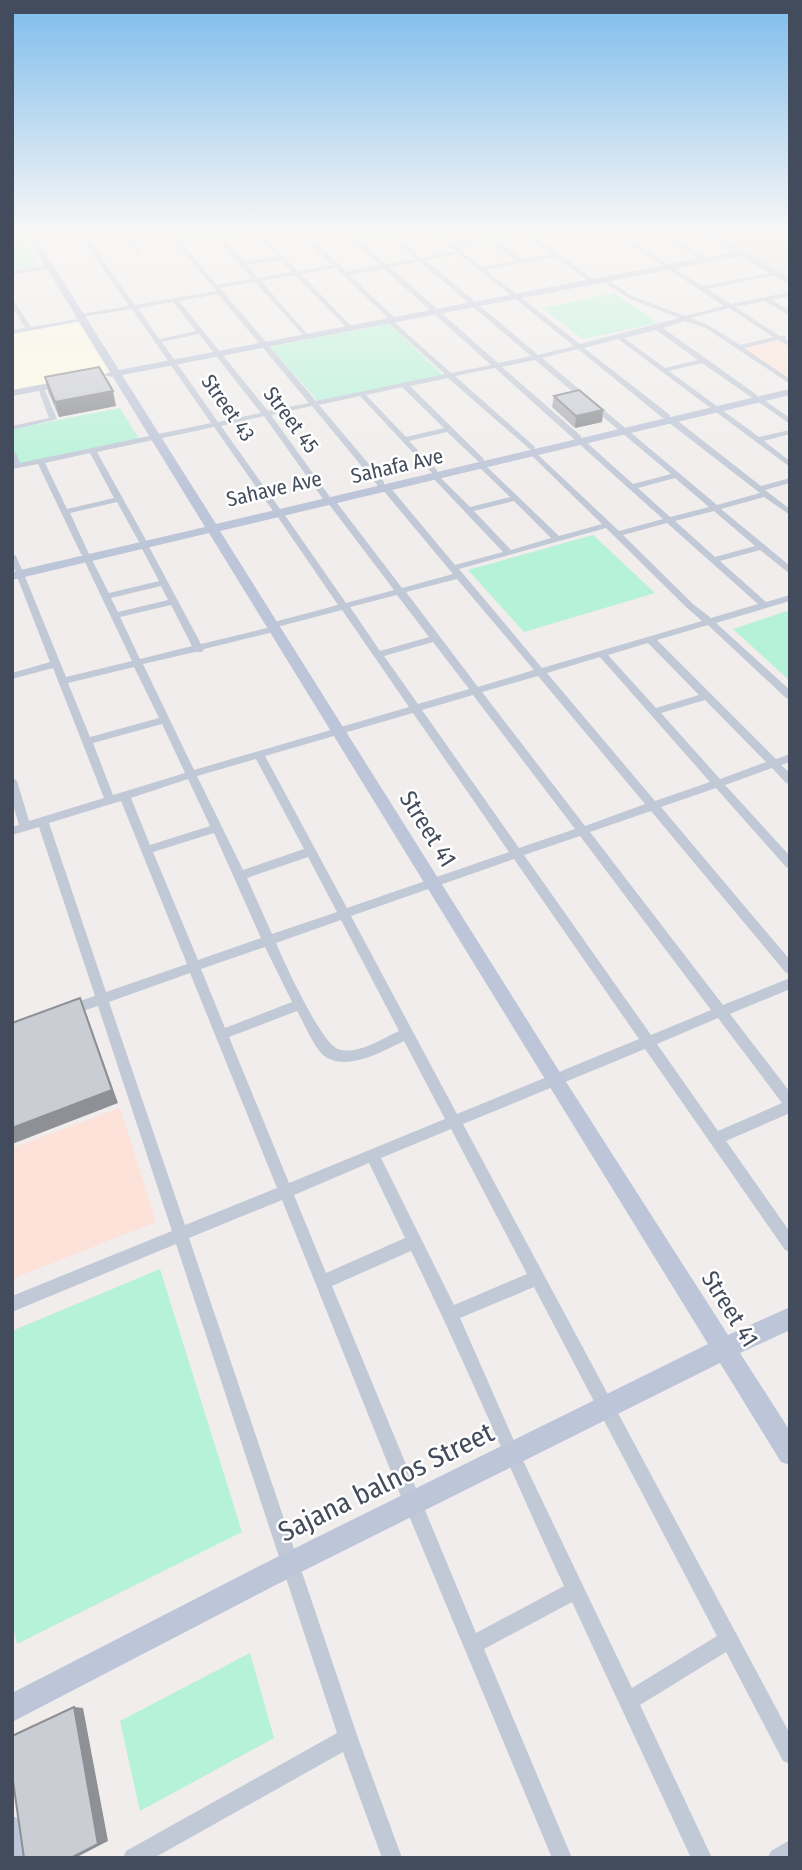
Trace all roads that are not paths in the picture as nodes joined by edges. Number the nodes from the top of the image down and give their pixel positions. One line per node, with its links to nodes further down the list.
1 (22, 317): 19 (street)
2 (86, 317): 15 (street)
3 (142, 317): 26 (street, Street 43)
4 (189, 317): 21 (street, Street 45)
5 (241, 317): 27 (street)
6 (290, 317): 22 (street)
7 (340, 317): 17 (street)
8 (388, 317): 16 (street)
9 (404, 317): 16 (main road)
10 (442, 317): 35 (street)
11 (488, 317): 32 (street)
12 (543, 317): 30 (street)
13 (686, 317): 18 (street); 29 (street)
14 (747, 317): 25 (street)
15 (83, 318): 19 (street); 37 (main road, Street 41)
16 (391, 320): 17 (main road); 38 (street)
17 (350, 328): 22 (main road)
18 (658, 328): 24 (street); 33 (street)
19 (29, 329): 20 (street)
20 (12, 332)
21 (201, 332): 26 (street); 31 (street, Street 45)
22 (306, 336): 27 (main road)
23 (790, 337): 25 (street)
24 (620, 338): 30 (street); 36 (street)
25 (779, 338): 28 (street); 29 (street)
26 (159, 341): 34 (street, Street 43)
27 (263, 344): 31 (main road); 51 (street)
28 (790, 345)
29 (740, 347): 41 (street)
30 (582, 348): 32 (street); 55 (street)
31 (217, 353): 34 (main road); 54 (street, Street 45)
32 (538, 358): 35 (street); 47 (street)
33 (703, 361): 36 (street); 48 (street)
34 (174, 362): 37 (main road); 57 (street, Street 43)
35 (497, 366): 38 (street); 52 (street)
36 (665, 370): 53 (street)
37 (117, 373): 39 (main road); 62 (main road, Street 41)
38 (449, 377): 42 (street); 67 (street)
39 (91, 378)
40 (78, 380): 43 (main road)
41 (790, 382)
42 (406, 386): 46 (street); 59 (street)
43 (40, 388): 45 (main road); 58 (street)
44 (790, 390): 48 (main road, Sahafa Ave)
45 (12, 393)
46 (363, 396): 51 (street); 63 (street)
47 (582, 396): 49 (street); 60 (street)
48 (756, 398): 53 (main road, Sahafa Ave); 56 (street)
49 (569, 399)
50 (555, 402): 52 (street)
51 (316, 405): 54 (street); 76 (street)
52 (542, 405): 64 (street)
53 (715, 408): 55 (main road, Sahafa Ave); 65 (street)
54 (267, 415): 57 (street); 80 (street, Street 45)
55 (669, 419): 60 (main road, Sahafa Ave); 78 (street)
56 (790, 422)
57 (218, 425): 62 (street); 84 (street, Street 43)
58 (12, 428)
59 (449, 429): 63 (street); 70 (street)
60 (623, 430): 64 (main road, Sahafa Ave); 74 (street)
61 (790, 432): 65 (street)
62 (156, 438): 66 (street); 89 (main road, Street 41)
63 (405, 440): 73 (street)
64 (580, 440): 67 (main road, Sahafa Ave); 77 (street)
65 (758, 440): 71 (street)
66 (93, 451): 69 (street); 79 (street)
67 (533, 451): 70 (main road, Sahafa Ave); 88 (street)
68 (12, 453): 72 (street)
69 (40, 461): 72 (street); 85 (street)
70 (482, 463): 73 (main road, Sahafa Ave); 81 (street)
71 (790, 464)
72 (15, 467)
73 (435, 474): 76 (main road, Sahafa Ave); 83 (street)
74 (677, 475): 77 (street); 82 (street)
75 (790, 480): 78 (street)
76 (384, 486): 80 (main road, Sahafa Ave); 98 (street)
77 (632, 487): 87 (street)
78 (762, 491): 82 (street); 86 (street)
79 (119, 499): 85 (street); 92 (street)
80 (328, 499): 84 (main road, Sahafa Ave); 102 (street)
81 (516, 499): 83 (street); 91 (street)
82 (716, 508): 87 (street); 93 (street)
83 (468, 510): 94 (street)
84 (277, 511): 89 (main road, Sahafa Ave); 107 (street, Street 43)
85 (65, 512): 96 (street)
86 (790, 513)
87 (668, 520): 90 (street); 97 (street)
88 (609, 525): 90 (street); 91 (street)
89 (213, 526): 92 (main road, Sahafa Ave); 110 (main road, Street 41)
90 (618, 534): 109 (street)
91 (558, 540): 94 (street)
92 (143, 543): 96 (main road, Sahafa Ave); 101 (street)
93 (761, 547): 97 (street); 99 (street)
94 (509, 553): 98 (street)
95 (12, 556): 100 (street)
96 (86, 556): 100 (main road, Sahafa Ave); 103 (street)
97 (713, 560): 106 (street)
98 (457, 571): 102 (street); 118 (street)
99 (790, 571)
100 (16, 573): 117 (street)
101 (163, 583): 103 (street); 105 (street)
102 (400, 591): 107 (street); 111 (street)
103 (105, 597): 108 (street)
104 (790, 598): 106 (street)
105 (173, 602): 108 (street); 113 (street)
106 (764, 605): 109 (street)
107 (343, 606): 110 (street); 115 (street, Street 43)
108 (114, 616): 116 (street)
109 (710, 622): 112 (street); 123 (street)
110 (274, 627): 113 (street); 127 (main road, Street 41)
111 (435, 638): 115 (street); 121 (street)
112 (650, 639): 114 (street); 122 (street)
113 (199, 650): 116 (street)
114 (601, 653): 118 (street); 125 (street)
115 (379, 654): 124 (street, Street 43)
116 (135, 662): 120 (street); 126 (street)
117 (56, 664): 119 (street); 120 (street)
118 (539, 672): 121 (street); 137 (street)
119 (12, 676)
120 (63, 681): 128 (street)
121 (475, 690): 124 (street); 142 (street)
122 (706, 696): 125 (street); 131 (street)
123 (790, 696)
124 (414, 709): 127 (street); 147 (street, Street 43)
125 (654, 712): 135 (street)
126 (163, 720): 128 (street); 132 (street)
127 (338, 731): 129 (street); 150 (main road, Street 41)
128 (88, 741): 136 (street)
129 (259, 754): 132 (street); 146 (street)
130 (790, 758): 131 (street)
131 (774, 764): 133 (street); 135 (street)
132 (190, 775): 136 (street); 140 (street)
133 (790, 780)
134 (12, 781): 139 (street)
135 (718, 783): 137 (street); 145 (street)
136 (117, 797): 138 (street); 144 (street)
137 (651, 806): 142 (street); 154 (street)
138 (43, 821): 139 (street); 156 (street)
139 (25, 827): 141 (street)
140 (215, 829): 144 (street); 149 (street)
141 (12, 831)
142 (581, 832): 147 (street); 159 (street)
143 (790, 845): 145 (street)
144 (146, 850): 153 (street)
145 (777, 850): 148 (street)
146 (312, 851): 149 (street); 151 (street)
147 (515, 854): 150 (street); 162 (street, Street 43)
148 (790, 864)
149 (240, 876): 152 (street)
150 (432, 883): 151 (street); 163 (main road, Street 41)
151 (345, 913): 152 (street); 160 (street)
152 (270, 941): 153 (street); 157 (street)
153 (193, 967): 156 (street); 161 (street)
154 (790, 969)
155 (790, 983): 159 (street)
156 (101, 999): 158 (street); 169 (street)
157 (299, 1006): 160 (street); 161 (street)
158 (63, 1012)
159 (720, 1012): 162 (street); 164 (street)
160 (408, 1032): 165 (street)
161 (221, 1035): 168 (street)
162 (647, 1043): 163 (street); 166 (street, Street 43)
163 (554, 1080): 165 (street); 177 (main road, Street 41)
164 (790, 1105): 166 (street)
165 (455, 1121): 167 (street); 172 (street)
166 (715, 1139): 171 (street, Street 43)
167 (373, 1156): 168 (street); 170 (street)
168 (286, 1191): 169 (street); 173 (street)
169 (180, 1234): 174 (street); 182 (street)
170 (414, 1242): 173 (street); 175 (street)
171 (790, 1245)
172 (538, 1277): 175 (street); 178 (street)
173 (323, 1282): 181 (street)
174 (12, 1304)
175 (450, 1314): 180 (street)
176 (790, 1318): 177 (main road, Sajana balnos Street)
177 (725, 1348): 178 (main road, Sajana balnos Street); 179 (main road, Street 41)
178 (605, 1408): 180 (main road, Sajana balnos Street); 184 (street)
179 (790, 1453)
180 (512, 1456): 181 (main road, Sajana balnos Street); 183 (street)
181 (413, 1504): 182 (main road, Sajana balnos Street); 185 (street)
182 (290, 1564): 187 (main road, Sajana balnos Street); 188 (street)
183 (576, 1590): 185 (street); 186 (street)
184 (729, 1640): 186 (street); 189 (street)
185 (472, 1645): 195 (street)
186 (628, 1701): 196 (street)
187 (12, 1707)
188 (348, 1738): 193 (street); 194 (street)
189 (790, 1754)
190 (12, 1830): 192 (main road)
191 (790, 1850): 197 (street)
192 (16, 1858)
193 (133, 1858)
194 (392, 1858)
195 (562, 1858)
196 (702, 1858)
197 (778, 1858)

